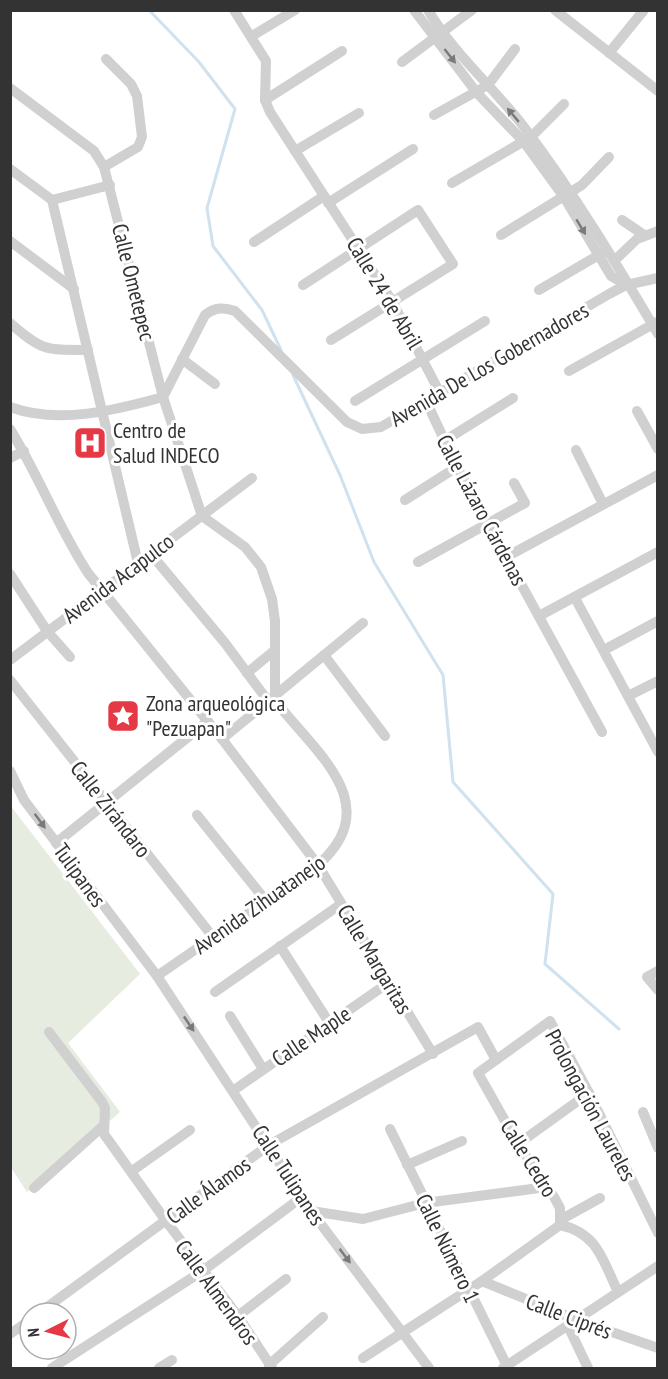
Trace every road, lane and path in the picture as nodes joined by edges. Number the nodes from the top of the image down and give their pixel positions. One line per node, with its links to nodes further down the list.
1 (234, 10): 9 (street)
2 (295, 10): 9 (street)
3 (414, 10): 8 (street)
4 (429, 10): 8 (street)
5 (472, 10): 8 (street)
6 (555, 10): 12 (street)
7 (644, 10): 12 (street)
8 (440, 34): 14 (street); 15 (street); 18 (street, one-way to 18)
9 (252, 36): 19 (street)
10 (515, 49): 15 (street)
11 (342, 51): 19 (street)
12 (609, 53): 17 (street)
13 (106, 60): 27 (street)
14 (402, 62)
15 (488, 85): 18 (street); 23 (street, one-way to 15)
16 (10, 87): 27 (street, Calle Ometepec)
17 (657, 92)
18 (477, 93): 22 (street); 23 (street)
19 (265, 100): 25 (street, Calle 24 de Abril)
20 (564, 104): 23 (street)
21 (358, 113): 25 (street)
22 (434, 115)
23 (528, 139): 29 (street); 31 (street)
24 (413, 149): 33 (street)
25 (295, 151): 33 (street, Calle 24 de Abril)
26 (609, 157): 31 (street)
27 (104, 168): 30 (street, Calle Ometepec)
28 (10, 169): 32 (street)
29 (452, 183)
30 (110, 185): 32 (street); 59 (street, Calle Ometepec)
31 (568, 195): 36 (street); 41 (street)
32 (52, 200): 46 (street)
33 (326, 200): 39 (street); 40 (street, Calle 24 de Abril)
34 (622, 220): 37 (street)
35 (657, 231): 37 (street)
36 (501, 234)
37 (644, 235): 42 (street)
38 (10, 241): 46 (street)
39 (254, 242)
40 (358, 247): 44 (street); 48 (street, Calle 24 de Abril); 48 (street)
41 (603, 253): 42 (street); 45 (street); 47 (street)
42 (615, 261): 45 (street)
43 (657, 278): 45 (street, Avenida De Los Gobernadores)
44 (303, 285)
45 (626, 285): 51 (street); 58 (street, Avenida De Los Gobernadores)
46 (74, 289): 53 (street)
47 (539, 290)
48 (392, 301): 52 (street); 54 (street, Calle 24 de Abril)
49 (485, 321): 54 (street)
50 (10, 323): 53 (street)
51 (656, 327): 56 (street)
52 (331, 340)
53 (88, 350): 64 (street)
54 (424, 358): 58 (street, Calle 24 de Abril); 61 (street)
55 (182, 359): 57 (street); 59 (street, Avenida De Los Gobernadores); 62 (street, Avenida De Los Gobernadores)
56 (569, 371)
57 (215, 384)
58 (440, 393): 62 (street, Avenida De Los Gobernadores)
59 (163, 397): 64 (street); 78 (street, Calle Ometepec)
60 (513, 398): 67 (street)
61 (355, 401)
62 (426, 401): 67 (street, Calle Lázaro Cárdenas)
63 (10, 407): 64 (street)
64 (103, 411): 84 (street)
65 (637, 411): 68 (street)
66 (10, 429): 70 (street, Calle Margaritas)
67 (444, 441): 72 (street, Calle Lázaro Cárdenas)
68 (657, 449)
69 (576, 450): 77 (street)
70 (24, 451): 71 (street); 86 (street, Calle Margaritas)
71 (10, 458)
72 (458, 467): 76 (street); 79 (street, Calle Lázaro Cárdenas)
73 (657, 475): 77 (street)
74 (252, 478): 78 (street, Avenida Acapulco)
75 (514, 483): 79 (street)
76 (405, 500)
77 (603, 504): 82 (street)
78 (202, 516): 81 (street, Avenida Acapulco); 92 (street)
79 (489, 525): 82 (street, Calle Lázaro Cárdenas); 83 (street)
80 (657, 552): 87 (street)
81 (151, 554): 84 (street, Avenida Acapulco); 97 (street, Avenida Zihuatanejo)
82 (506, 557): 88 (street, Calle Lázaro Cárdenas)
83 (418, 562)
84 (138, 563): 86 (street, Avenida Acapulco)
85 (10, 574): 91 (street)
86 (103, 590): 91 (street, Avenida Acapulco); 102 (street, Calle Margaritas)
87 (575, 598): 88 (street); 93 (street)
88 (539, 616): 103 (street, Calle Lázaro Cárdenas)
89 (657, 621): 93 (street)
90 (363, 623): 94 (street)
91 (47, 631): 95 (street); 96 (street, Avenida Acapulco)
92 (275, 650): 97 (street); 101 (street)
93 (604, 650): 100 (street)
94 (324, 655): 101 (street); 104 (street)
95 (70, 657)
96 (10, 660)
97 (247, 673): 101 (street, Avenida Zihuatanejo)
98 (10, 680): 108 (street, Calle Zirándaro)
99 (657, 681): 100 (street)
100 (628, 696): 106 (street)
101 (271, 699): 105 (street); 111 (street, Avenida Zihuatanejo)
102 (208, 721): 105 (street, Calle Margaritas); 108 (street)
103 (602, 732)
104 (385, 736)
105 (222, 739): 111 (street, Calle Margaritas)
106 (657, 748)
107 (10, 771): 110 (street, Tulipanes, one-way to 110)
108 (106, 803): 110 (street); 114 (street, Calle Zirándaro)
109 (197, 815): 112 (street)
110 (56, 843): 117 (street, Tulipanes)
111 (318, 865): 112 (street, Avenida Zihuatanejo); 113 (street, Calle Margaritas)
112 (266, 901): 114 (street, Avenida Zihuatanejo)
113 (341, 904): 115 (street); 118 (street, Calle Margaritas)
114 (213, 937): 117 (street, Avenida Zihuatanejo)
115 (280, 946): 120 (street); 122 (street)
116 (657, 971): 119 (street)
117 (157, 976): 128 (street, Calle Tulipanes, one-way to 128)
118 (388, 983): 122 (street, Calle Maple); 124 (street, Calle Margaritas)
119 (657, 990)
120 (215, 992)
121 (230, 1016): 126 (street)
122 (330, 1024): 126 (street, Calle Maple)
123 (49, 1032): 131 (street)
124 (433, 1053): 125 (street, Calle Álamos); 136 (street, Calle Álamos)
125 (496, 1060): 127 (street, Prolongación Laureles); 129 (street, Prolongación Laureles)
126 (263, 1069): 128 (street, Calle Maple)
127 (478, 1073): 135 (street, Calle Cedro)
128 (234, 1089): 136 (street, Calle Tulipanes)
129 (589, 1092): 135 (street); 148 (street, Prolongación Laureles)
130 (643, 1112): 137 (street)
131 (103, 1126): 139 (street, Calle Almendros); 141 (street)
132 (390, 1129): 138 (street, Calle Número 1)
133 (190, 1130): 139 (street)
134 (462, 1141): 138 (street)
135 (518, 1144): 140 (street, Calle Cedro)
136 (269, 1145): 142 (street, Calle Tulipanes); 146 (street, Calle Álamos)
137 (657, 1148)
138 (407, 1165): 144 (street, Calle Número 1)
139 (132, 1171): 146 (street, Calle Almendros)
140 (547, 1187): 144 (street); 147 (street, Calle Cedro)
141 (34, 1188)
142 (302, 1197): 145 (street, Calle Tulipanes); 150 (street)
143 (600, 1198): 147 (street)
144 (425, 1203): 145 (street); 153 (street, Calle Número 1)
145 (311, 1211): 159 (street, Calle Tulipanes, one-way to 159)
146 (166, 1221): 150 (street, Calle Almendros); 155 (street, Calle Álamos)
147 (561, 1222): 152 (street); 154 (street, Calle Cedro)
148 (657, 1233)
149 (657, 1266): 154 (street)
150 (204, 1269): 156 (street, Calle Almendros); 165 (street)
151 (286, 1279): 156 (street)
152 (482, 1281): 153 (street); 158 (street, Calle Ciprés)
153 (468, 1290): 159 (street); 164 (street, Calle Número 1)
154 (618, 1292): 158 (street)
155 (56, 1301)
156 (238, 1316): 163 (street, Calle Almendros)
157 (323, 1317): 163 (street)
158 (572, 1323): 160 (street, Calle Ciprés); 164 (street); 168 (street)
159 (402, 1332): 161 (street); 167 (street, Calle Tulipanes)
160 (657, 1348)
161 (363, 1358)
162 (172, 1360): 166 (street)
163 (270, 1367)
164 (505, 1367)
165 (52, 1368)
166 (159, 1368)
167 (429, 1368)
168 (588, 1368)

